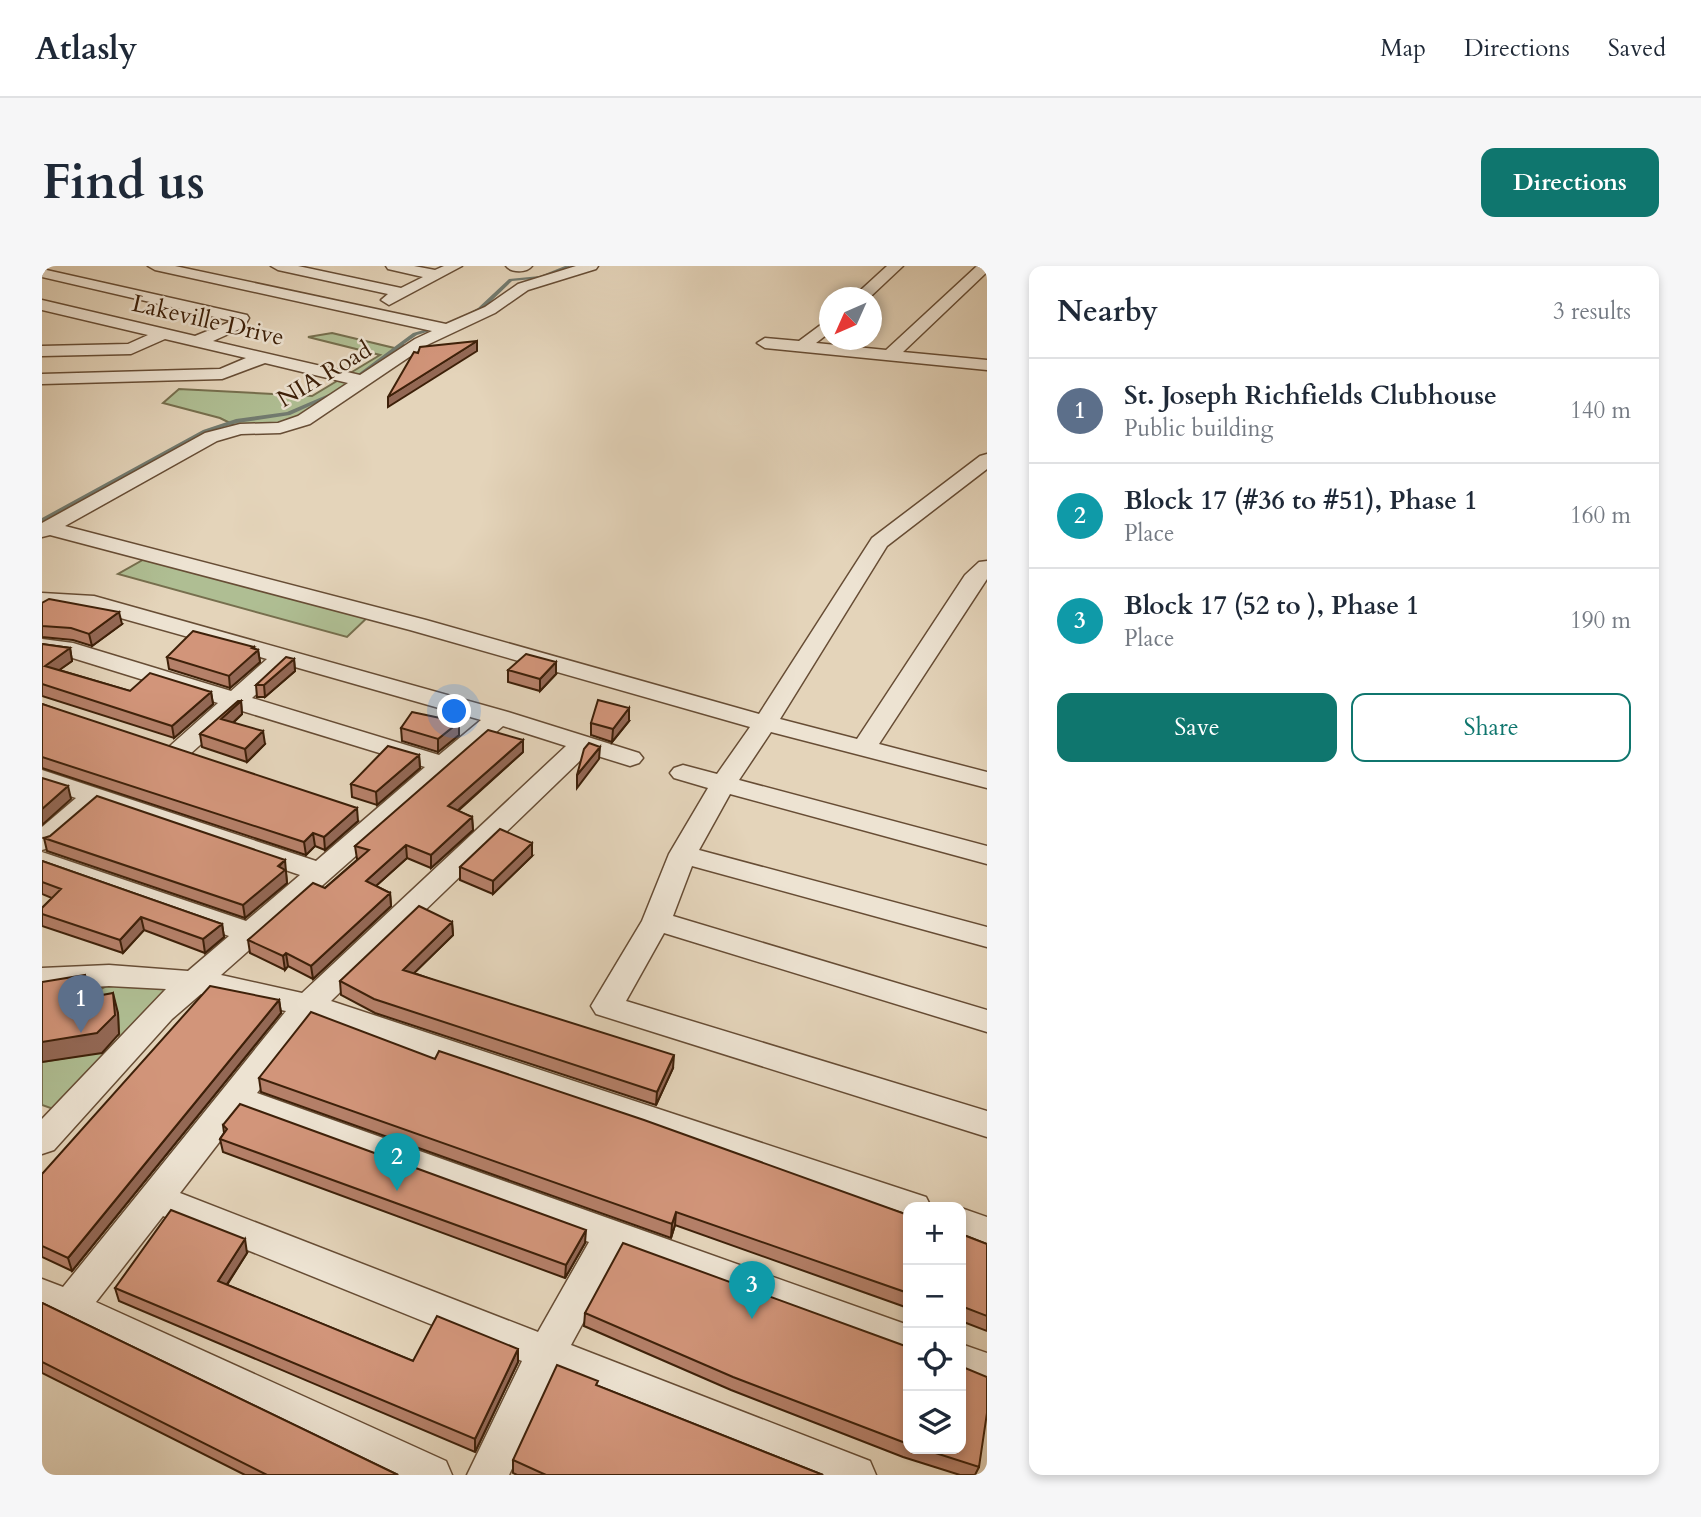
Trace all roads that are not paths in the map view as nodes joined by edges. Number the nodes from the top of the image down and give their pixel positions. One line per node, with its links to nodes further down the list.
1 (155, 266): 16 (street)
2 (278, 266): 13 (street)
3 (393, 266): 11 (street)
4 (455, 266): 11 (street)
5 (513, 266): 6 (street)
6 (525, 266)
7 (591, 266): 18 (street, NIA Road)
8 (896, 266): 12 (street)
9 (985, 266): 25 (street)
10 (42, 273): 21 (street)
11 (436, 275): 13 (street)
12 (872, 287)
13 (403, 293): 16 (street)
14 (42, 305): 15 (street, Lakeville Drive)
15 (71, 312): 17 (street); 20 (street, Lakeville Drive)
16 (365, 313): 18 (street)
17 (42, 323)
18 (444, 328): 29 (street, NIA Road)
19 (819, 332): 23 (street)
20 (163, 334): 21 (street, Lakeville Drive); 24 (street)
21 (196, 342): 27 (street, Lakeville Drive)
22 (765, 342): 23 (street)
23 (802, 346): 25 (street)
24 (42, 351)
25 (890, 355): 26 (street)
26 (984, 357)
27 (262, 358): 28 (street); 29 (street, Lakeville Drive)
28 (42, 379)
29 (363, 382): 31 (street, NIA Road)
30 (987, 460): 38 (street)
31 (45, 529): 38 (street)
32 (987, 567): 41 (street)
33 (42, 600): 35 (street)
34 (42, 646): 36 (street)
35 (284, 656): 36 (street); 37 (street)
36 (234, 701): 42 (street); 45 (street)
37 (499, 717): 40 (street); 45 (street)
38 (765, 723): 41 (street); 49 (street)
39 (155, 742): 42 (street)
40 (584, 743): 43 (street); 61 (street)
41 (863, 749): 48 (street)
42 (180, 750): 44 (street)
43 (630, 758)
44 (205, 759)
45 (444, 765): 55 (street)
46 (683, 773): 49 (street)
47 (42, 778): 50 (street)
48 (987, 779)
49 (723, 785): 52 (street); 53 (street)
50 (95, 796): 51 (street); 55 (street)
51 (42, 841)
52 (683, 853): 56 (street); 58 (street)
53 (987, 855)
54 (42, 861): 57 (street)
55 (321, 872): 57 (street)
56 (657, 921): 62 (street); 64 (street)
57 (251, 933): 60 (street)
58 (987, 937)
59 (42, 979): 60 (street)
60 (194, 981): 61 (street); 65 (street)
61 (308, 1006): 63 (street); 67 (street)
62 (987, 1021)
63 (234, 1098): 66 (street); 70 (street)
64 (987, 1124)
65 (43, 1138)
66 (156, 1198): 71 (street); 73 (street)
67 (903, 1204)
68 (966, 1225): 69 (street)
69 (987, 1232)
70 (612, 1235): 72 (street); 73 (street)
71 (56, 1301): 76 (street)
72 (903, 1340)
73 (546, 1353): 77 (street); 78 (street)
74 (966, 1364): 75 (street)
75 (987, 1371)
76 (431, 1475)
77 (488, 1475)
78 (855, 1475)

